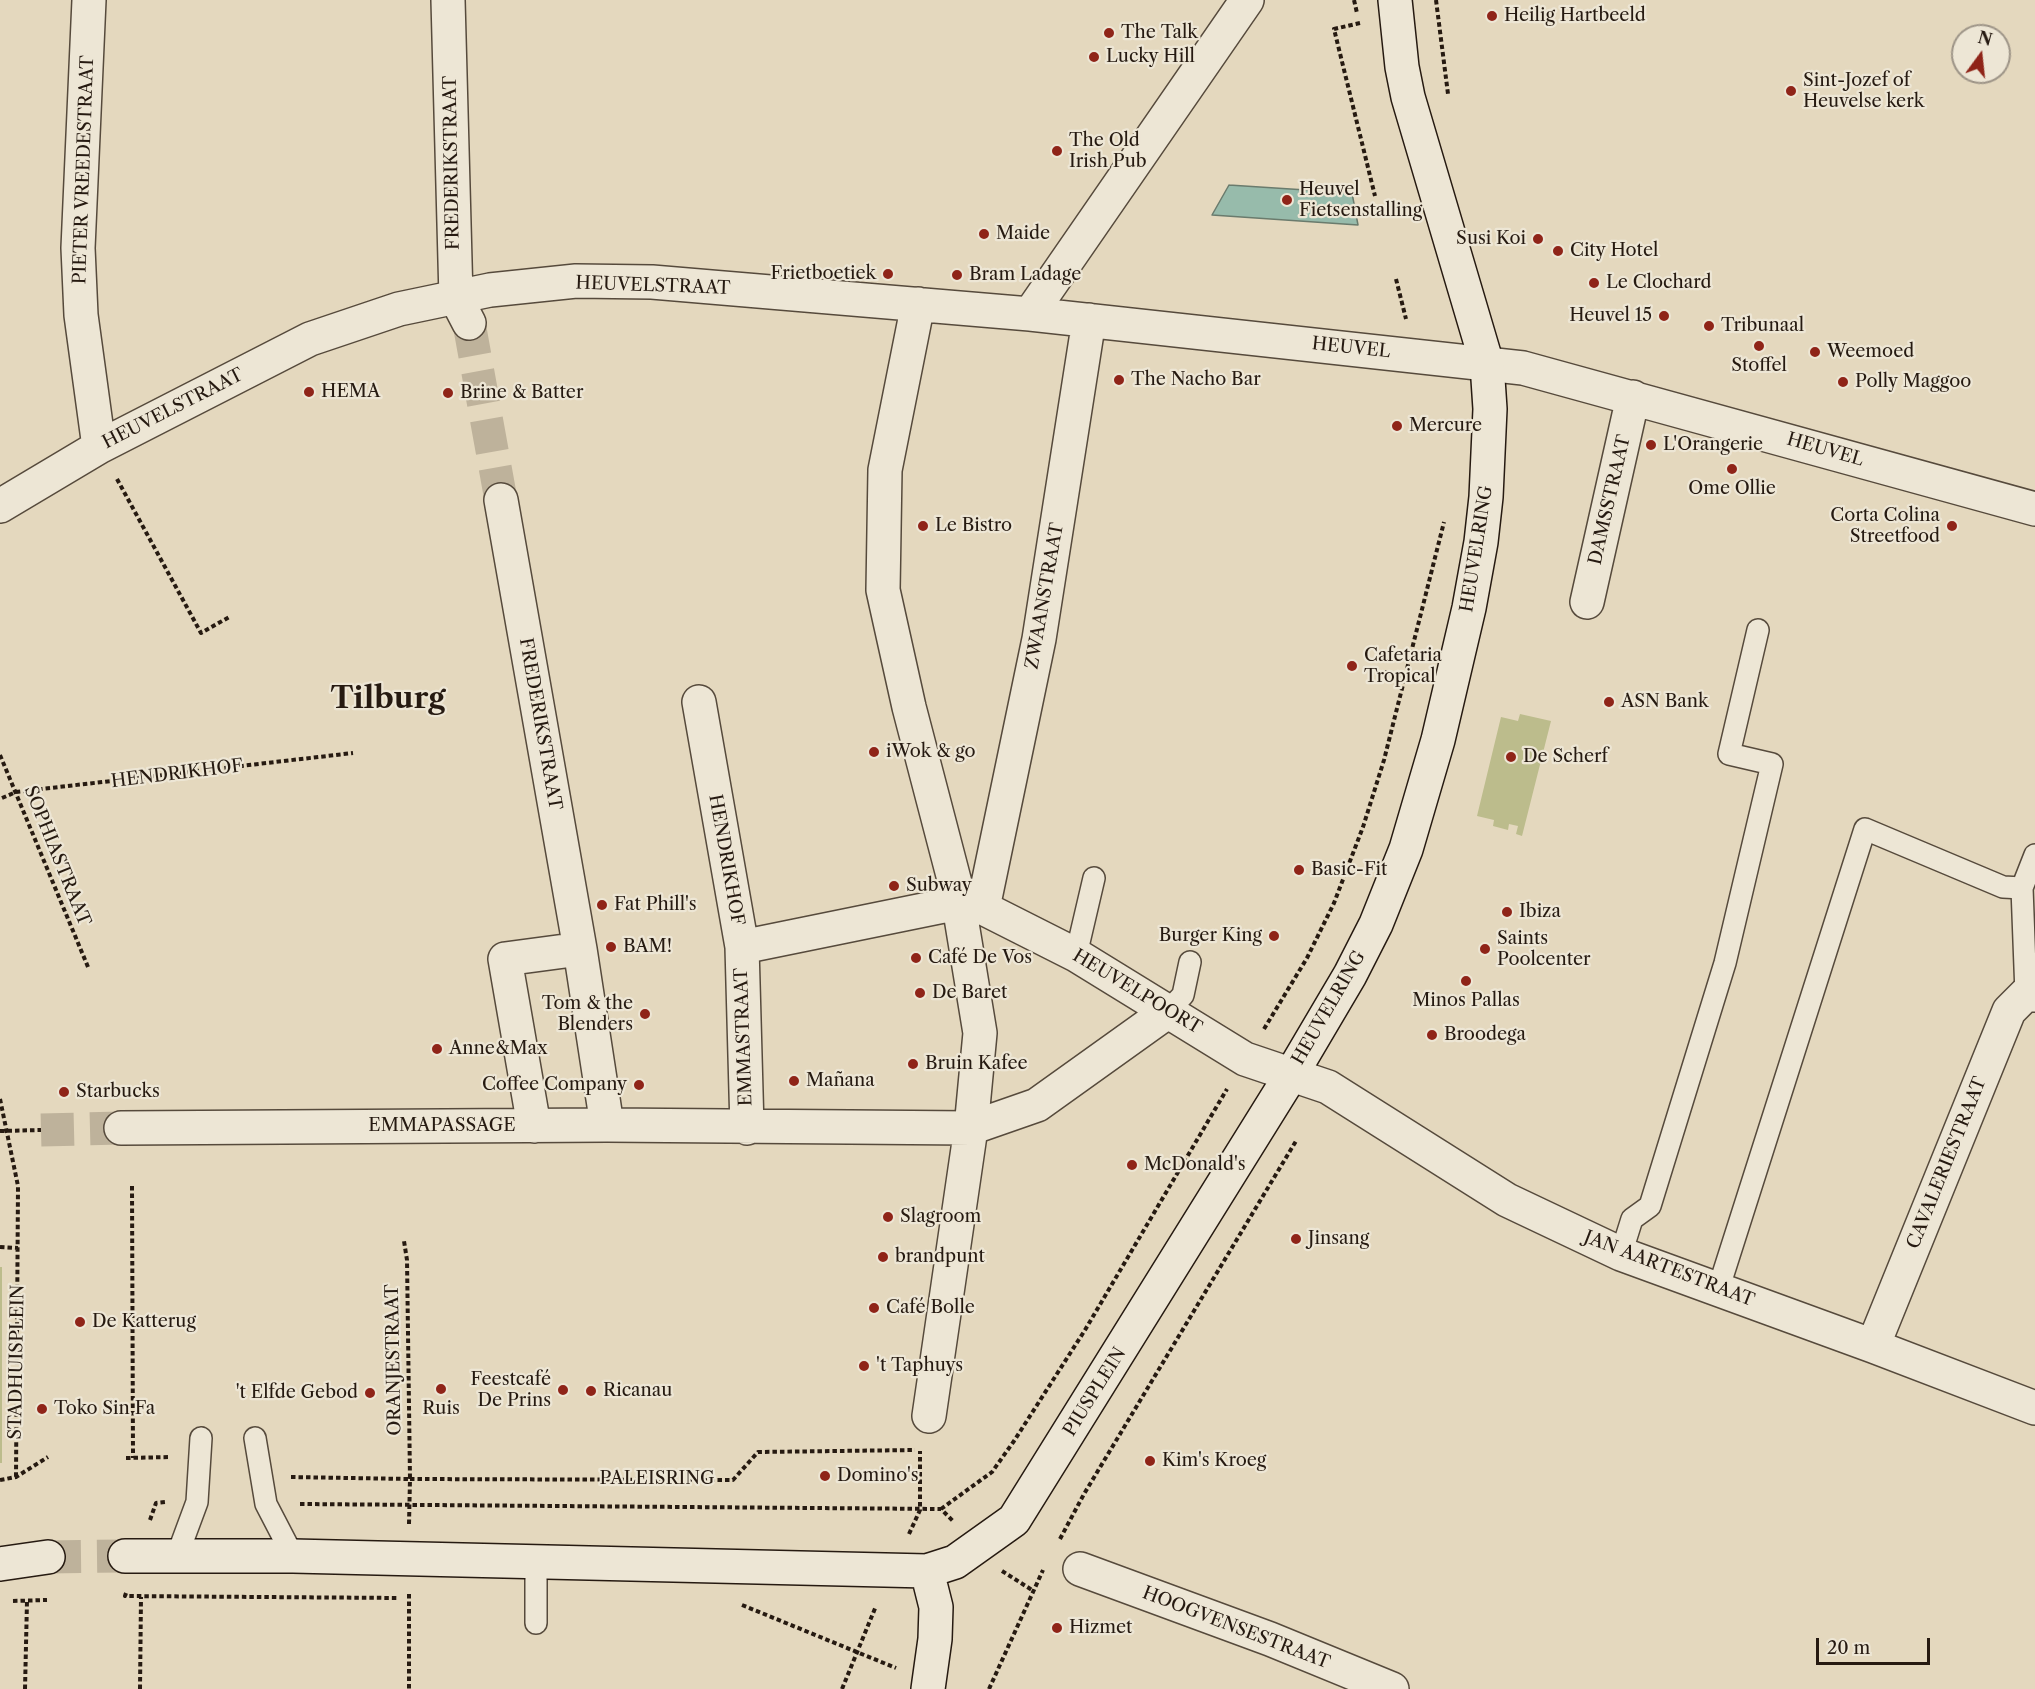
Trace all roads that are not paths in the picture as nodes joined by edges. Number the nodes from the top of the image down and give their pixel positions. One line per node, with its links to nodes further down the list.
1 (89, 0): 11 (street, PIETER VREEDESTRAAT)
2 (448, 0): 6 (street, FREDERIKSTRAAT)
3 (1247, 0): 7 (street)
4 (1395, 0): 9 (street, HEUVELRING)
5 (918, 304): 6 (street, HEUVELSTRAAT); 7 (street, HEUVELSTRAAT); 21 (street)
6 (463, 310): 11 (street, HEUVELSTRAAT)
7 (1030, 314): 8 (street, HEUVEL)
8 (1089, 320): 9 (street, HEUVEL); 21 (street, ZWAANSTRAAT)
9 (1487, 364): 10 (street, HEUVEL); 28 (street, HEUVELRING)
10 (1633, 397): 14 (street, HEUVEL); 15 (street, DAMSSTRAAT)
11 (99, 447): 13 (street, HEUVELSTRAAT)
12 (501, 500): 23 (street, FREDERIKSTRAAT)
13 (0, 506)
14 (2035, 509)
15 (1587, 602)
16 (1758, 630): 34 (lane)
17 (699, 702): 22 (street, HENDRIKHOF)
18 (2035, 855): 20 (lane)
19 (1094, 878): 24 (lane)
20 (2022, 888): 26 (lane); 35 (lane)
21 (966, 900): 22 (street, HENDRIKHOF); 24 (street, HEUVELPOORT); 33 (street)
22 (742, 947): 32 (street, EMMASTRAAT)
23 (580, 949): 29 (street, FREDERIKSTRAAT); 30 (street)
24 (1076, 955): 27 (street, HEUVELPOORT)
25 (1190, 962): 27 (lane)
26 (2030, 995): 36 (street, CAVALERIESTRAAT)
27 (1167, 1012): 28 (street, HEUVELPOORT); 33 (street)
28 (1291, 1075): 34 (street, JAN AARTESTRAAT); 48 (street, PIUSPLEIN)
29 (607, 1125): 30 (street, EMMAPASSAGE); 32 (street, EMMAPASSAGE)
30 (534, 1126): 31 (street, EMMAPASSAGE)
31 (121, 1128)
32 (755, 1128): 33 (street, EMMASTRAAT)
33 (971, 1128): 38 (street)
34 (1621, 1254): 35 (street, JAN AARTESTRAAT)
35 (1718, 1290): 36 (street, JAN AARTESTRAAT)
36 (1873, 1346): 37 (street, JAN AARTESTRAAT)
37 (2035, 1408)
38 (929, 1416)
39 (201, 1438): 42 (lane)
40 (255, 1438): 43 (lane)
41 (125, 1556): 42 (street)
42 (177, 1556): 43 (street)
43 (293, 1556): 45 (street)
44 (48, 1557): 46 (street)
45 (536, 1562): 48 (street); 49 (lane)
46 (0, 1564)
47 (1080, 1569): 51 (street, HOOGVENSESTRAAT)
48 (927, 1571): 50 (street)
49 (536, 1623)
50 (928, 1689)
51 (1392, 1689)

